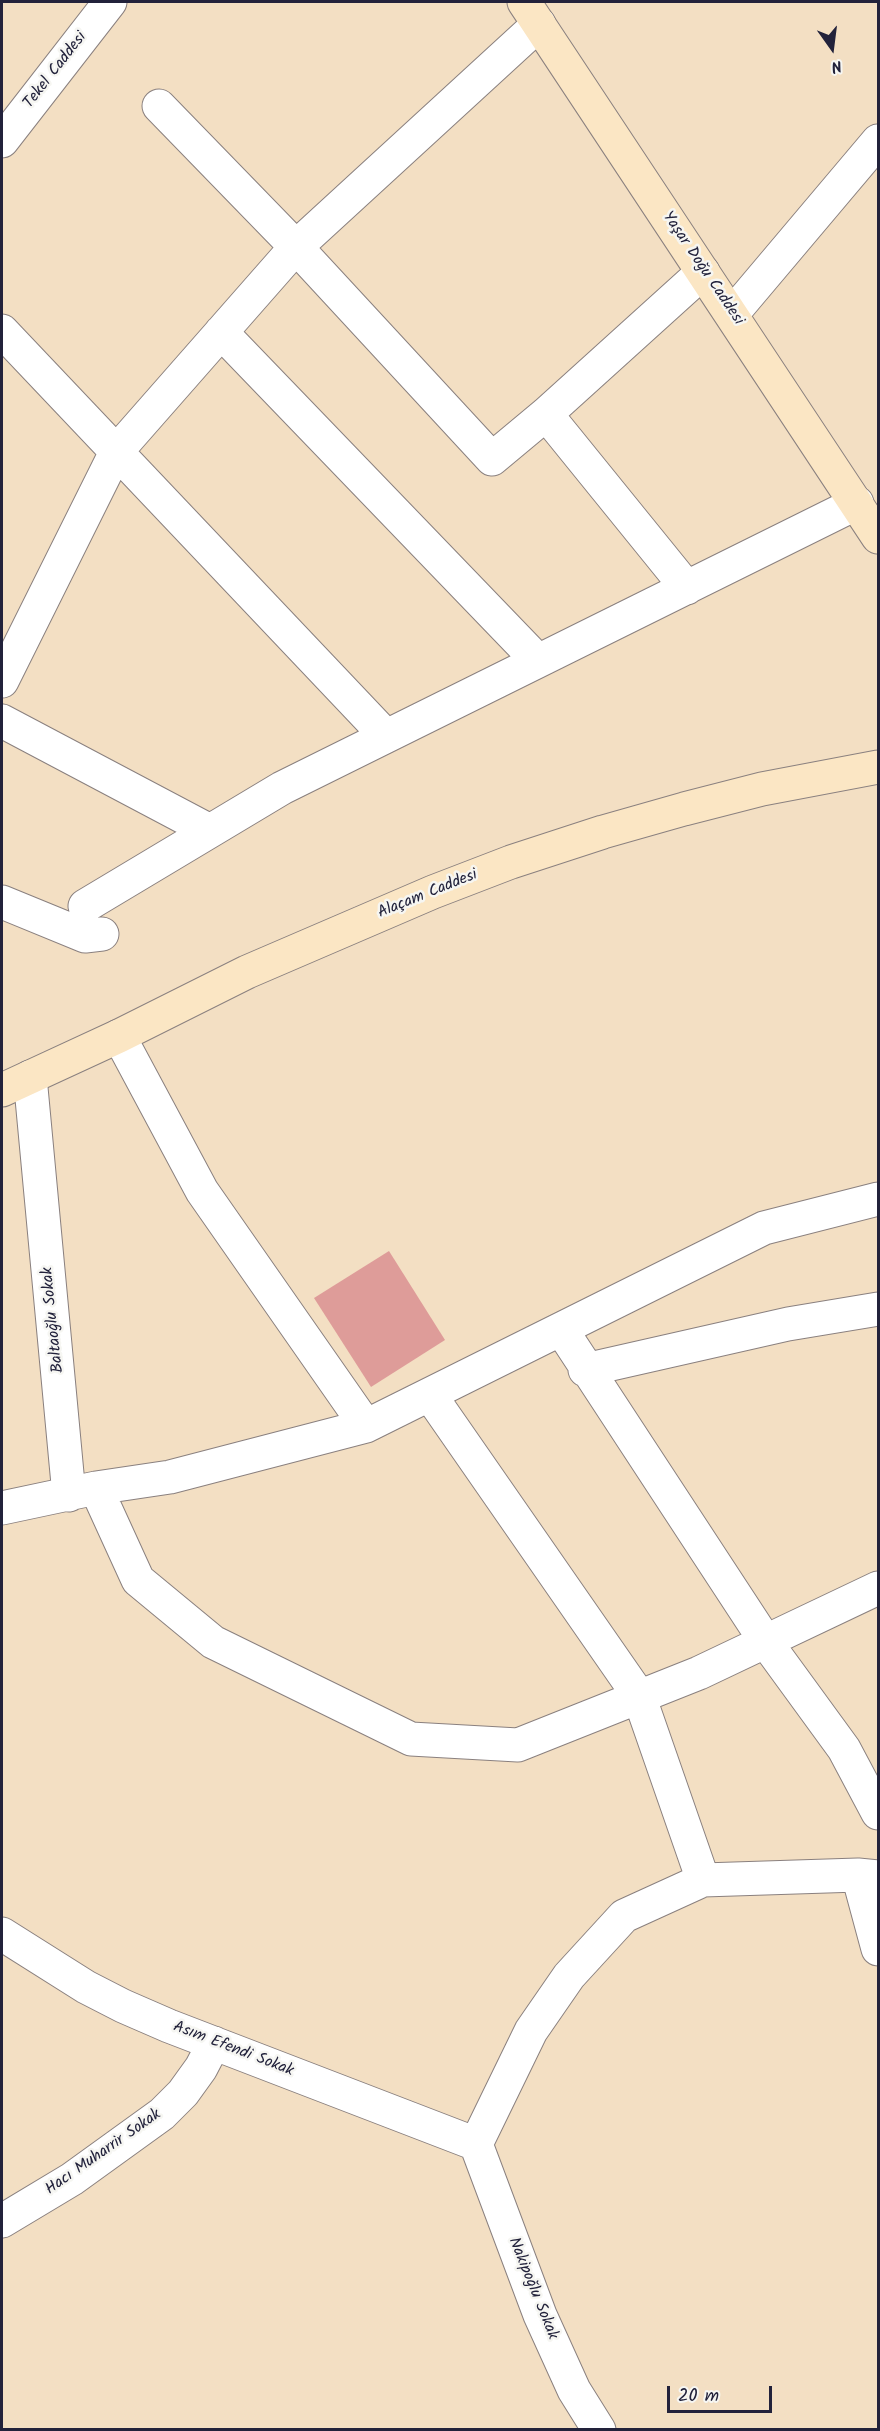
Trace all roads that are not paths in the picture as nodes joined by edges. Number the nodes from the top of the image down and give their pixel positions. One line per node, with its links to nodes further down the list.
1 (110, 2): 4 (street, Tekel Caddesi)
2 (532, 13): 6 (street); 7 (main road, Yaşar Doğu Caddesi)
3 (159, 106): 6 (street)
4 (2, 141)
5 (879, 141): 8 (street)
6 (296, 247): 10 (street); 11 (street)
7 (704, 272): 8 (main road, Yaşar Doğu Caddesi); 11 (street)
8 (732, 314): 13 (main road, Yaşar Doğu Caddesi)
9 (2, 331): 12 (street)
10 (220, 332): 12 (street); 16 (street)
11 (546, 414): 15 (street)
12 (116, 452): 17 (street); 19 (street)
13 (857, 503): 14 (main road, Yaşar Doğu Caddesi); 15 (street)
14 (879, 537)
15 (687, 588): 16 (street)
16 (538, 661): 19 (street)
17 (2, 681)
18 (2, 721): 21 (street)
19 (386, 736): 21 (street)
20 (879, 767): 25 (main road, Alaçam Caddesi)
21 (210, 831): 23 (street)
22 (2, 902): 24 (street)
23 (85, 906)
24 (102, 934)
25 (119, 1036): 26 (main road, Alaçam Caddesi); 32 (street)
26 (16, 1084): 33 (street, Baltaoğlu Sokak)
27 (879, 1199): 29 (street)
28 (879, 1309): 30 (street)
29 (561, 1329): 30 (street); 31 (street)
30 (585, 1370): 36 (street)
31 (430, 1395): 32 (street); 37 (street)
32 (366, 1426): 33 (street)
33 (82, 1491): 34 (street); 37 (street, Baltaoğlu Sokak)
34 (2, 1508)
35 (879, 1588): 36 (street, Baltaoğlu Sokak)
36 (766, 1642): 37 (street, Baltaoğlu Sokak); 38 (street)
37 (639, 1696): 40 (street)
38 (879, 1813)
39 (868, 1876): 40 (street); 42 (street)
40 (703, 1880): 44 (street)
41 (2, 1934): 43 (street, Asım Efendi Sokak)
42 (879, 1949)
43 (214, 2043): 44 (street, Asım Efendi Sokak); 45 (street, Hacı Muharrir Sokak)
44 (476, 2144): 46 (street, Nakipoğlu Sokak)
45 (2, 2221)
46 (599, 2430)

